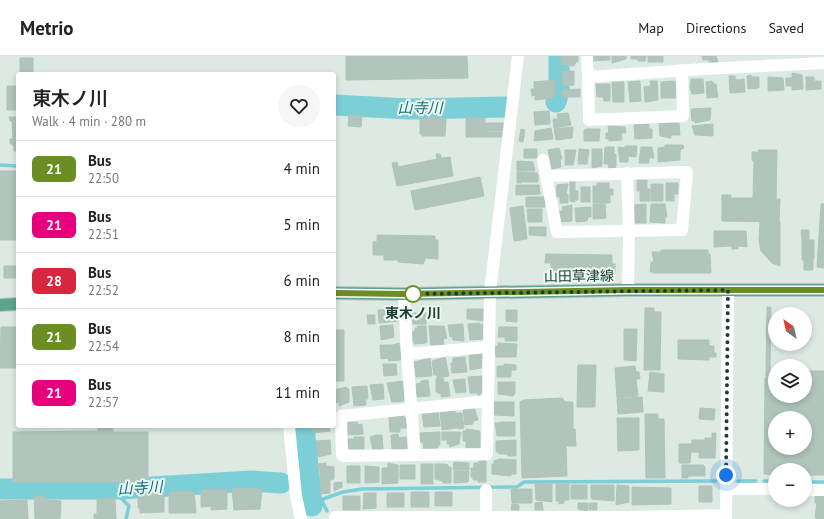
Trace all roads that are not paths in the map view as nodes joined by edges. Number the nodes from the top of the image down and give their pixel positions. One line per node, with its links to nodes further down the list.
1 (518, 56): 14 (street)
2 (587, 56): 6 (street)
3 (730, 62): 4 (street); 5 (street)
4 (824, 63)
5 (682, 70): 6 (street); 6 (street)
6 (588, 78)
7 (543, 160): 9 (street)
8 (627, 173): 9 (street); 10 (street); 10 (street)
9 (547, 176): 10 (street)
10 (630, 232): 11 (street)
11 (628, 290): 12 (main road, 山田草津線); 14 (main road, 山田草津線)
12 (728, 290): 13 (main road, 山田草津線); 25 (street)
13 (824, 290)
14 (490, 292): 16 (main road, 山田草津線); 19 (street)
15 (336, 293): 16 (main road, 山田草津線)
16 (404, 294): 20 (street)
17 (16, 304): 18 (main road)
18 (0, 305)
19 (488, 347): 20 (street); 21 (street)
20 (406, 354): 22 (street)
21 (488, 401): 22 (street); 24 (street)
22 (412, 408): 24 (street); 24 (street)
23 (290, 428): 36 (street)
24 (415, 455)
25 (726, 489): 26 (street); 31 (street)
26 (768, 489)
27 (486, 490): 33 (street)
28 (812, 490): 29 (street)
29 (824, 490)
30 (335, 517): 32 (street)
31 (726, 517): 35 (street)
32 (370, 518): 33 (street)
33 (486, 518): 34 (street)
34 (557, 518): 35 (street)
35 (628, 518)
36 (301, 519)

